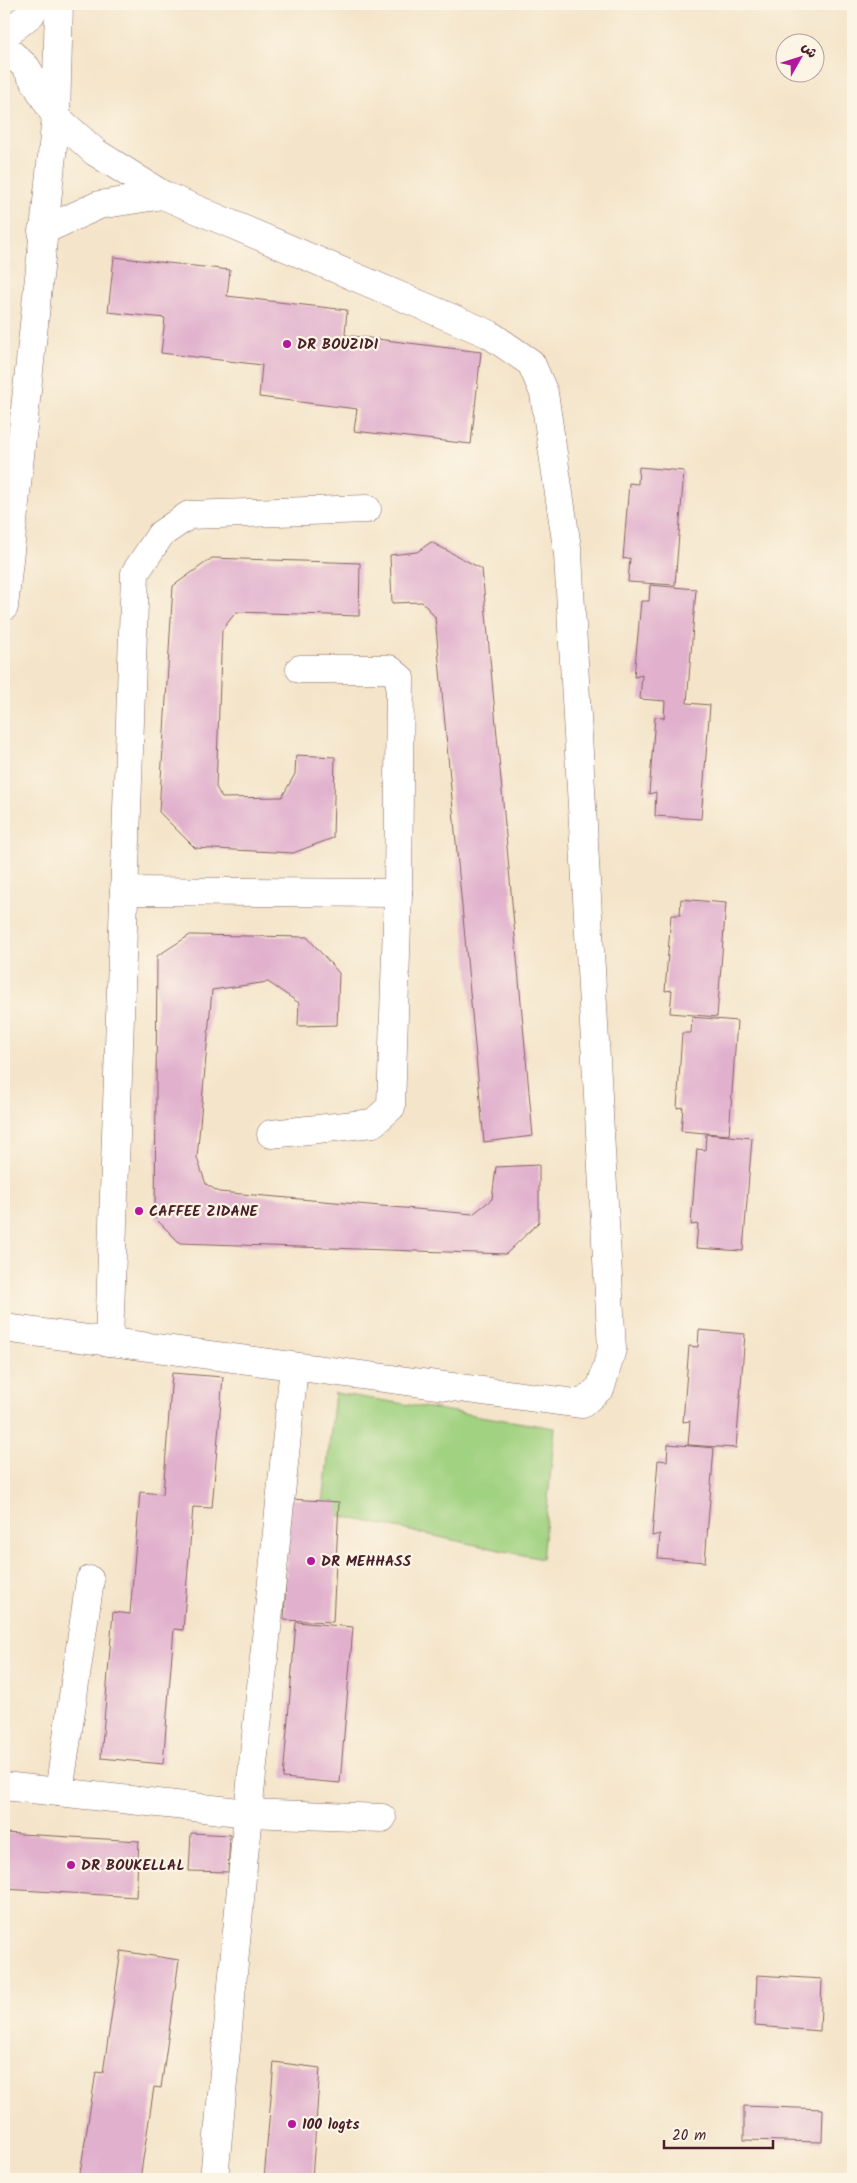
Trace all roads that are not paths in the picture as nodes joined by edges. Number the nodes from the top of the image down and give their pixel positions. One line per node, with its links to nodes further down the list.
1 (36, 4): 3 (street)
2 (59, 4): 5 (street)
3 (4, 29)
4 (4, 47): 5 (street)
5 (56, 118): 6 (street); 7 (street)
6 (163, 195): 7 (street); 16 (street)
7 (42, 231): 9 (street)
8 (367, 509): 11 (street)
9 (4, 607)
10 (300, 669): 12 (street)
11 (124, 891): 12 (street); 15 (street)
12 (398, 893): 13 (street)
13 (271, 1134)
14 (4, 1328): 15 (street)
15 (109, 1342): 16 (street)
16 (294, 1367): 20 (street)
17 (90, 1580): 19 (street)
18 (4, 1786): 19 (street)
19 (59, 1792): 20 (street)
20 (248, 1813): 21 (street); 22 (street)
21 (382, 1818)
22 (214, 2179)

